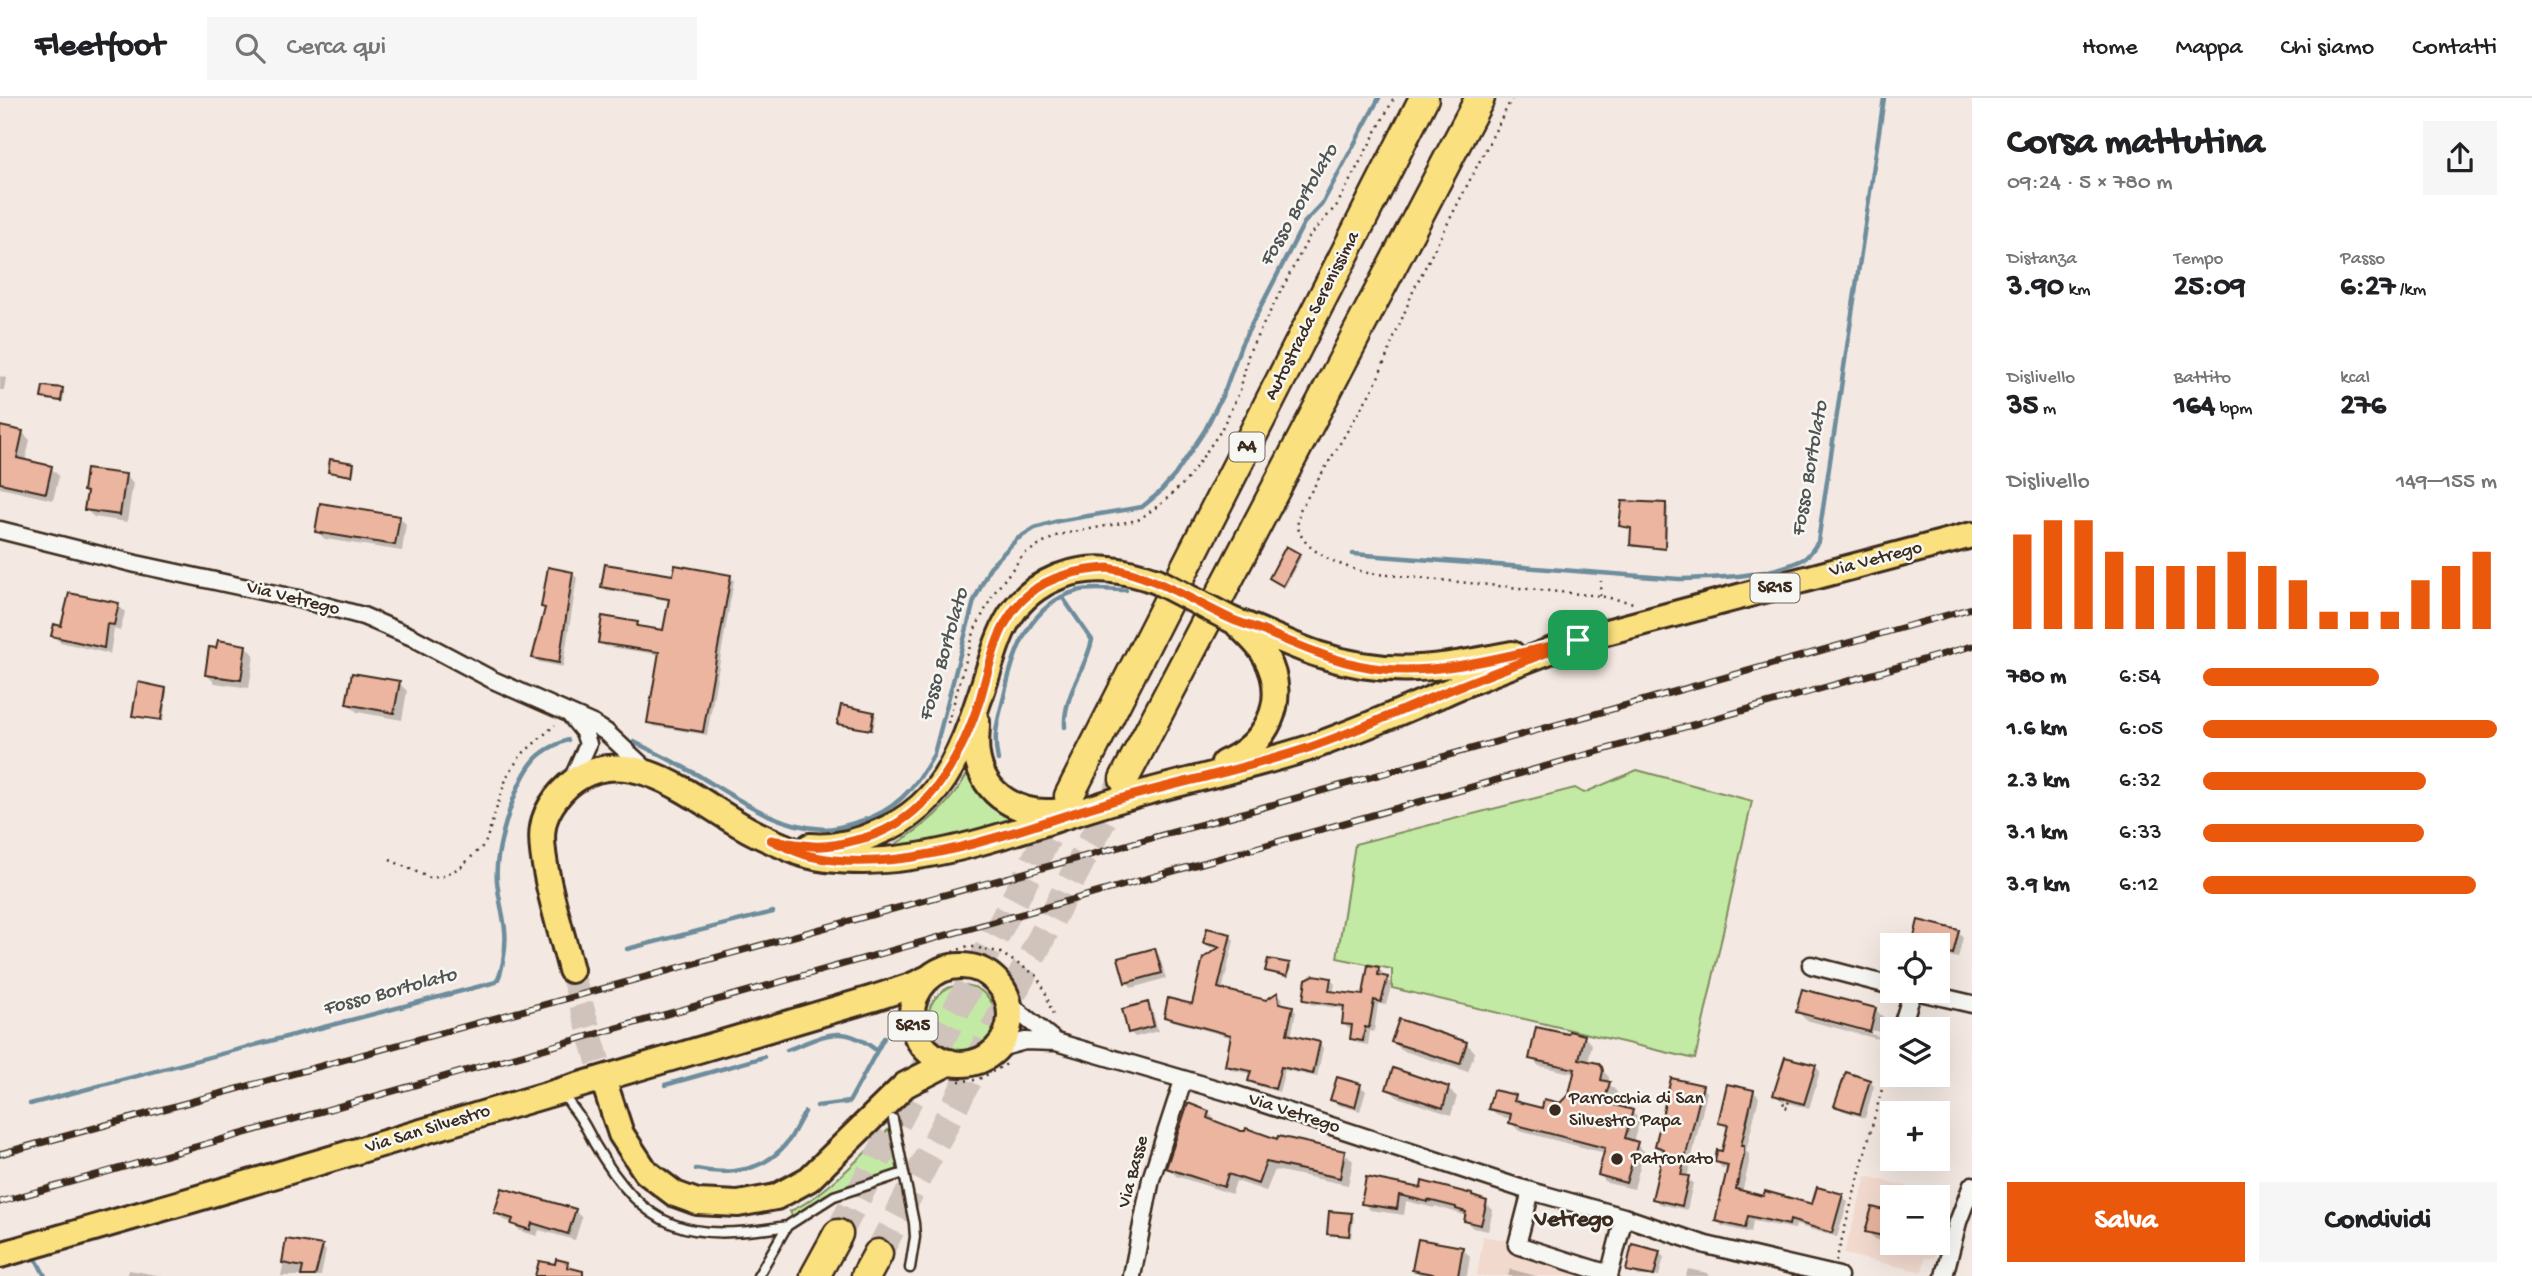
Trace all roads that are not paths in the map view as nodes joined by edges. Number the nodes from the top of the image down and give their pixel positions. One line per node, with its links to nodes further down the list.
1 (1424, 98): 13 (highway, Autostrada Serenissima / A4)
2 (1480, 98): 10 (highway, A4)
3 (0, 530): 8 (street, Via Vetrego)
4 (1972, 535): 6 (main road, Via Vetrego / SR15)
5 (1232, 620): 6 (main road, Via Vetrego / SR15); 7 (main road, Via Vetrego / SR15, bridge); 11 (main road, SR15)
6 (1578, 640): 11 (main road, Via Vetrego / SR15)
7 (979, 702): 13 (main road, SR15); 14 (main road, Via Vetrego / SR15)
8 (569, 714): 9 (street, Via Vetrego); 12 (street, Via Vetrego)
9 (652, 775): 12 (main road, Via Vetrego / SR15); 14 (main road, Via Vetrego / SR15)
10 (1124, 779)
11 (1186, 780): 13 (main road, Via Vetrego / SR15)
12 (570, 784): 16 (main road, Via Vetrego / SR15)
13 (1082, 801): 14 (main road, Via Vetrego / SR15)
14 (771, 840)
15 (1811, 965): 18 (street)
16 (571, 970)
17 (928, 978): 20 (main road, Via San Silvestro / SR15); 21 (main road, Via Vetrego / SR15); 23 (main road, Via Vetrego / SR15)
18 (1880, 983)
19 (1950, 999): 22 (street)
20 (855, 1002): 23 (main road, Via San Silvestro / SR15); 30 (main road, Via San Silvestro)
21 (1009, 1004): 24 (street, Via Vetrego); 25 (main road)
22 (1972, 1004)
23 (915, 1031): 26 (main road, SR15); 28 (main road, Via Vetrego / SR15)
24 (1056, 1042): 25 (street, Via Vetrego); 27 (street, Via Vetrego)
25 (1003, 1055): 26 (main road, Via Vetrego / SR15)
26 (953, 1072): 28 (main road, Via Vetrego / SR15)
27 (1183, 1081): 34 (street, Via Vetrego); 44 (street, Via Basse)
28 (905, 1084): 29 (main road, Via Vetrego / SR15)
29 (606, 1088)
30 (563, 1090): 36 (lane); 38 (main road, Via San Silvestro)
31 (893, 1119): 32 (lane)
32 (904, 1173): 36 (lane); 39 (lane)
33 (1972, 1185): 45 (street)
34 (1531, 1191): 35 (street, Via Vetrego); 40 (street)
35 (1624, 1217): 40 (street); 41 (street, Via Vetrego)
36 (788, 1226): 42 (lane)
37 (838, 1234): 43 (highway)
38 (0, 1255)
39 (910, 1268)
40 (1609, 1274)
41 (1836, 1275)
42 (758, 1276)
43 (816, 1276)
44 (1132, 1276)
45 (1944, 1276)

